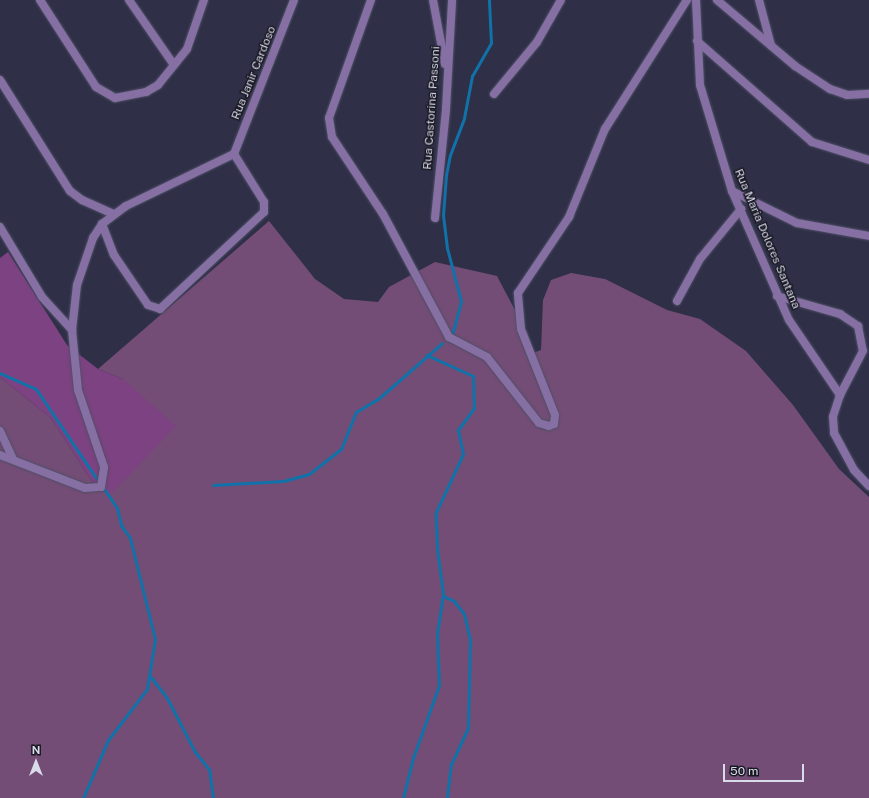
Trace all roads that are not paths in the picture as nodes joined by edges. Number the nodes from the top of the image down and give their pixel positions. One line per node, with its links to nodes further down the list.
1 (40, 0): 15 (street)
2 (129, 0): 15 (street)
3 (204, 0): 15 (street)
4 (294, 0): 20 (street, Rua Janir Cardoso)
5 (371, 0): 9 (street)
6 (434, 0): 16 (street)
7 (452, 0): 16 (street, Rua Castorina Passoni)
8 (561, 0): 18 (street)
9 (687, 0)
10 (696, 0): 13 (street, Rua Maria Dolores Santana)
11 (717, 0): 14 (street)
12 (759, 0): 14 (street)
13 (697, 41): 21 (street); 22 (street, Rua Maria Dolores Santana)
14 (771, 45): 19 (street)
15 (174, 65)
16 (447, 76): 25 (street, Rua Castorina Passoni)
17 (0, 80): 24 (street)
18 (494, 94)
19 (869, 94)
20 (234, 154): 24 (street); 26 (street)
21 (869, 160)
22 (732, 191): 23 (street, Rua Maria Dolores Santana); 28 (street)
23 (741, 209): 29 (street, Rua Maria Dolores Santana); 30 (street)
24 (114, 214): 26 (street)
25 (435, 218)
26 (102, 224): 31 (street)
27 (0, 227): 31 (street)
28 (869, 236)
29 (777, 296): 32 (street, Rua Maria Dolores Santana); 32 (street)
30 (677, 301)
31 (72, 330): 35 (street)
32 (840, 395): 36 (street)
33 (0, 431): 35 (street)
34 (0, 455): 35 (street)
35 (13, 459)
36 (869, 486)

